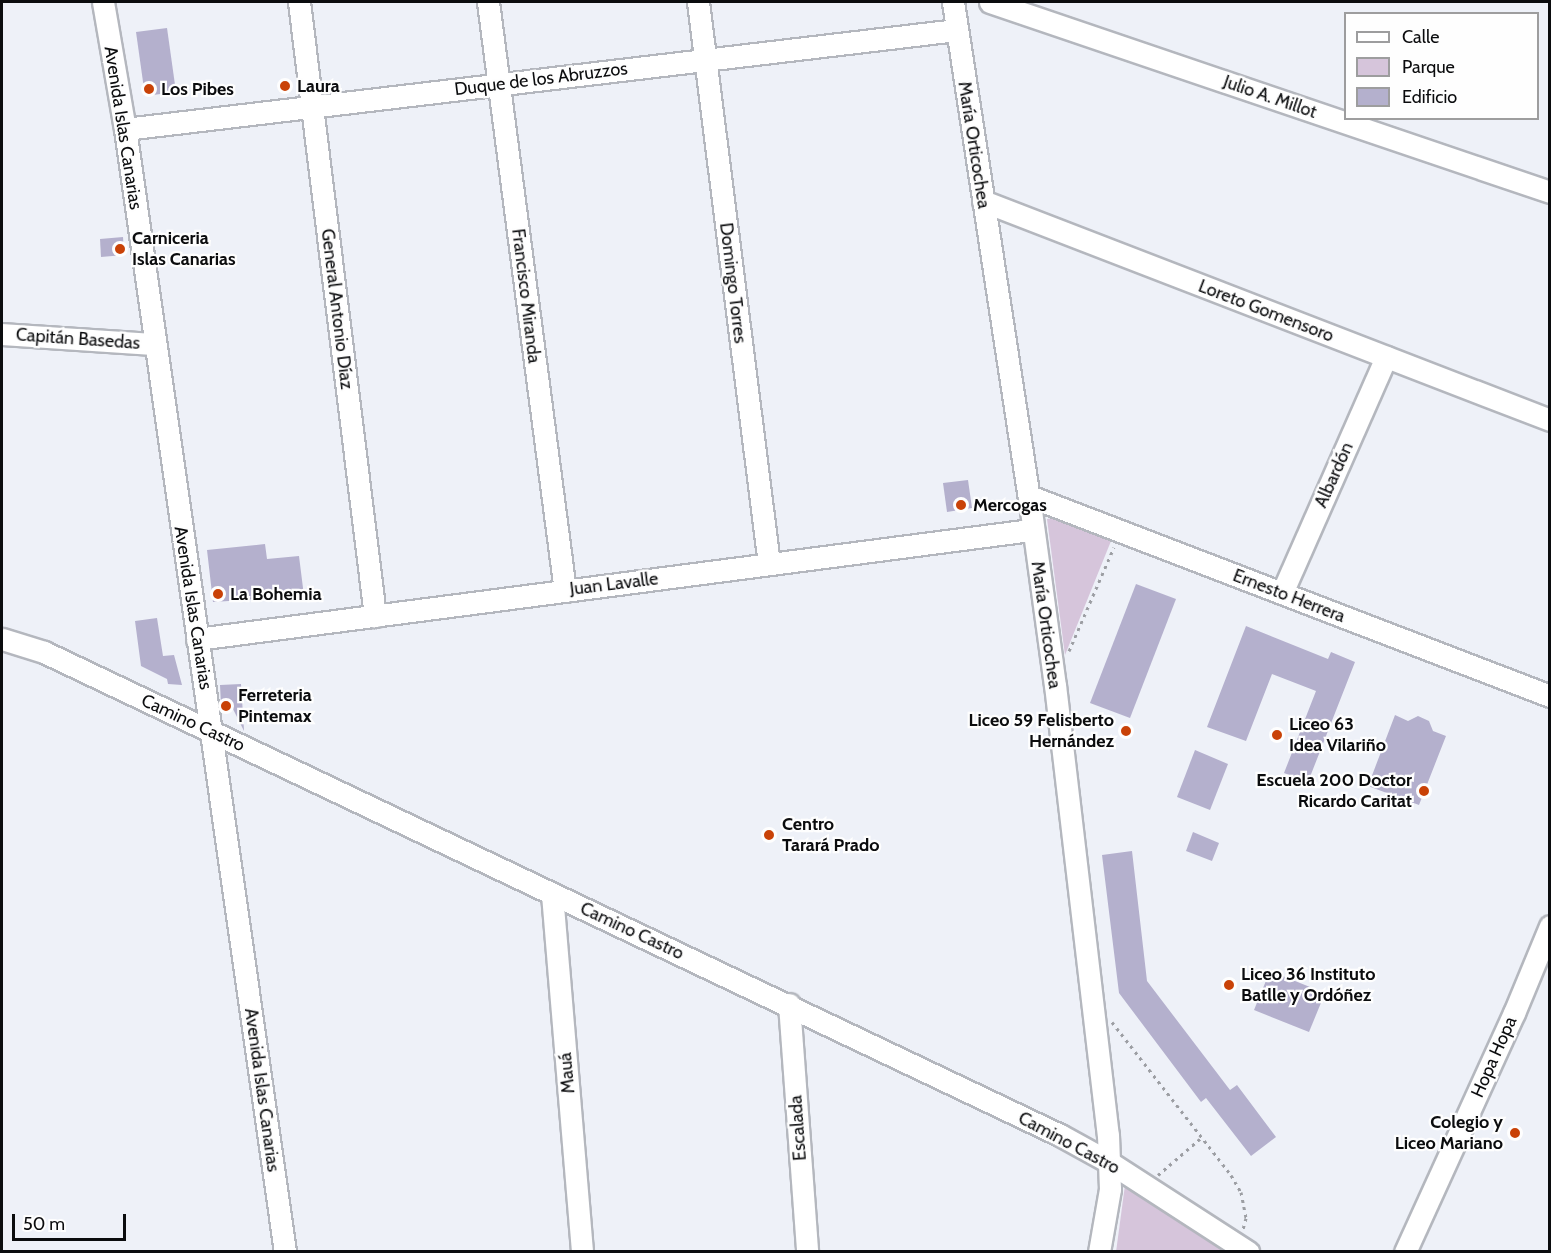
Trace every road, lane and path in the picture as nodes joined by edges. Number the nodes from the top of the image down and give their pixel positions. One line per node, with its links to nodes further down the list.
1 (104, 2): 11 (street, Avenida Islas Canarias)
2 (298, 2): 10 (street, General Antonio Díaz)
3 (488, 2): 9 (street, Francisco Miranda)
4 (698, 2): 8 (street, Domingo Torres)
5 (953, 2): 7 (street, María Orticochea)
6 (990, 2): 12 (street, Julio A. Millot)
7 (957, 30): 8 (street, Duque de los Abruzzos); 13 (street, María Orticochea)
8 (705, 60): 9 (street, Duque de los Abruzzos); 21 (street, Domingo Torres)
9 (499, 84): 10 (street, Duque de los Abruzzos); 22 (street, Francisco Miranda)
10 (312, 106): 11 (street, Duque de los Abruzzos); 24 (street, General Antonio Díaz)
11 (125, 129): 15 (street, Avenida Islas Canarias)
12 (1550, 192)
13 (983, 201): 16 (street, Loreto Gomensoro); 18 (street, María Orticochea)
14 (2, 334): 15 (street, Capitán Basedas)
15 (154, 344): 26 (street, Avenida Islas Canarias)
16 (1386, 357): 17 (street, Loreto Gomensoro); 23 (street, Albardón)
17 (1550, 420)
18 (1029, 496): 19 (street, María Orticochea); 20 (street, Ernesto Herrera)
19 (1032, 530): 21 (street, Juan Lavalle); 33 (street, María Orticochea)
20 (1120, 531): 23 (street, Ernesto Herrera); 27 (path)
21 (769, 564): 22 (street, Juan Lavalle)
22 (564, 591): 24 (street, Juan Lavalle)
23 (1282, 593): 28 (street, Ernesto Herrera)
24 (375, 616): 26 (street, Juan Lavalle)
25 (2, 639): 29 (street, Camino Castro)
26 (197, 639): 29 (street, Avenida Islas Canarias)
27 (1069, 652)
28 (1550, 696)
29 (212, 732): 30 (street, Camino Castro); 38 (street, Avenida Islas Canarias)
30 (552, 894): 32 (street, Camino Castro); 39 (street, Mauá)
31 (1550, 926): 42 (street, Hopa Hopa)
32 (789, 1004): 35 (street, Camino Castro); 40 (street, Escalada)
33 (1092, 1009): 34 (path); 35 (street, María Orticochea)
34 (1202, 1137): 36 (path); 37 (path)
35 (1109, 1162): 36 (street, Camino Castro); 41 (street, María Orticochea)
36 (1145, 1185): 37 (street, Camino Castro)
37 (1243, 1248)
38 (285, 1251)
39 (582, 1251)
40 (807, 1251)
41 (1100, 1251)
42 (1405, 1251)

